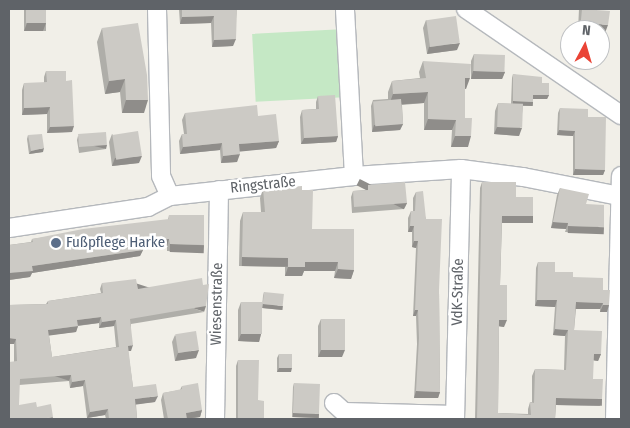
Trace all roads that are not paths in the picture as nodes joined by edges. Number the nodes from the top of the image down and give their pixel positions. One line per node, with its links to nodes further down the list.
1 (157, 9): 9 (street)
2 (345, 9): 6 (street)
3 (466, 9): 4 (street)
4 (621, 115)
5 (461, 169): 6 (street); 10 (street); 13 (street, VdK-Straße)
6 (354, 176): 8 (street, Ringstraße)
7 (621, 176): 10 (street)
8 (220, 190): 9 (street, Ringstraße); 14 (street, Wiesenstraße)
9 (170, 196): 11 (street, Ringstraße)
10 (620, 196): 15 (street)
11 (9, 228)
12 (334, 403): 13 (street, VdK-Straße)
13 (455, 417)
14 (215, 419)
15 (615, 419)

